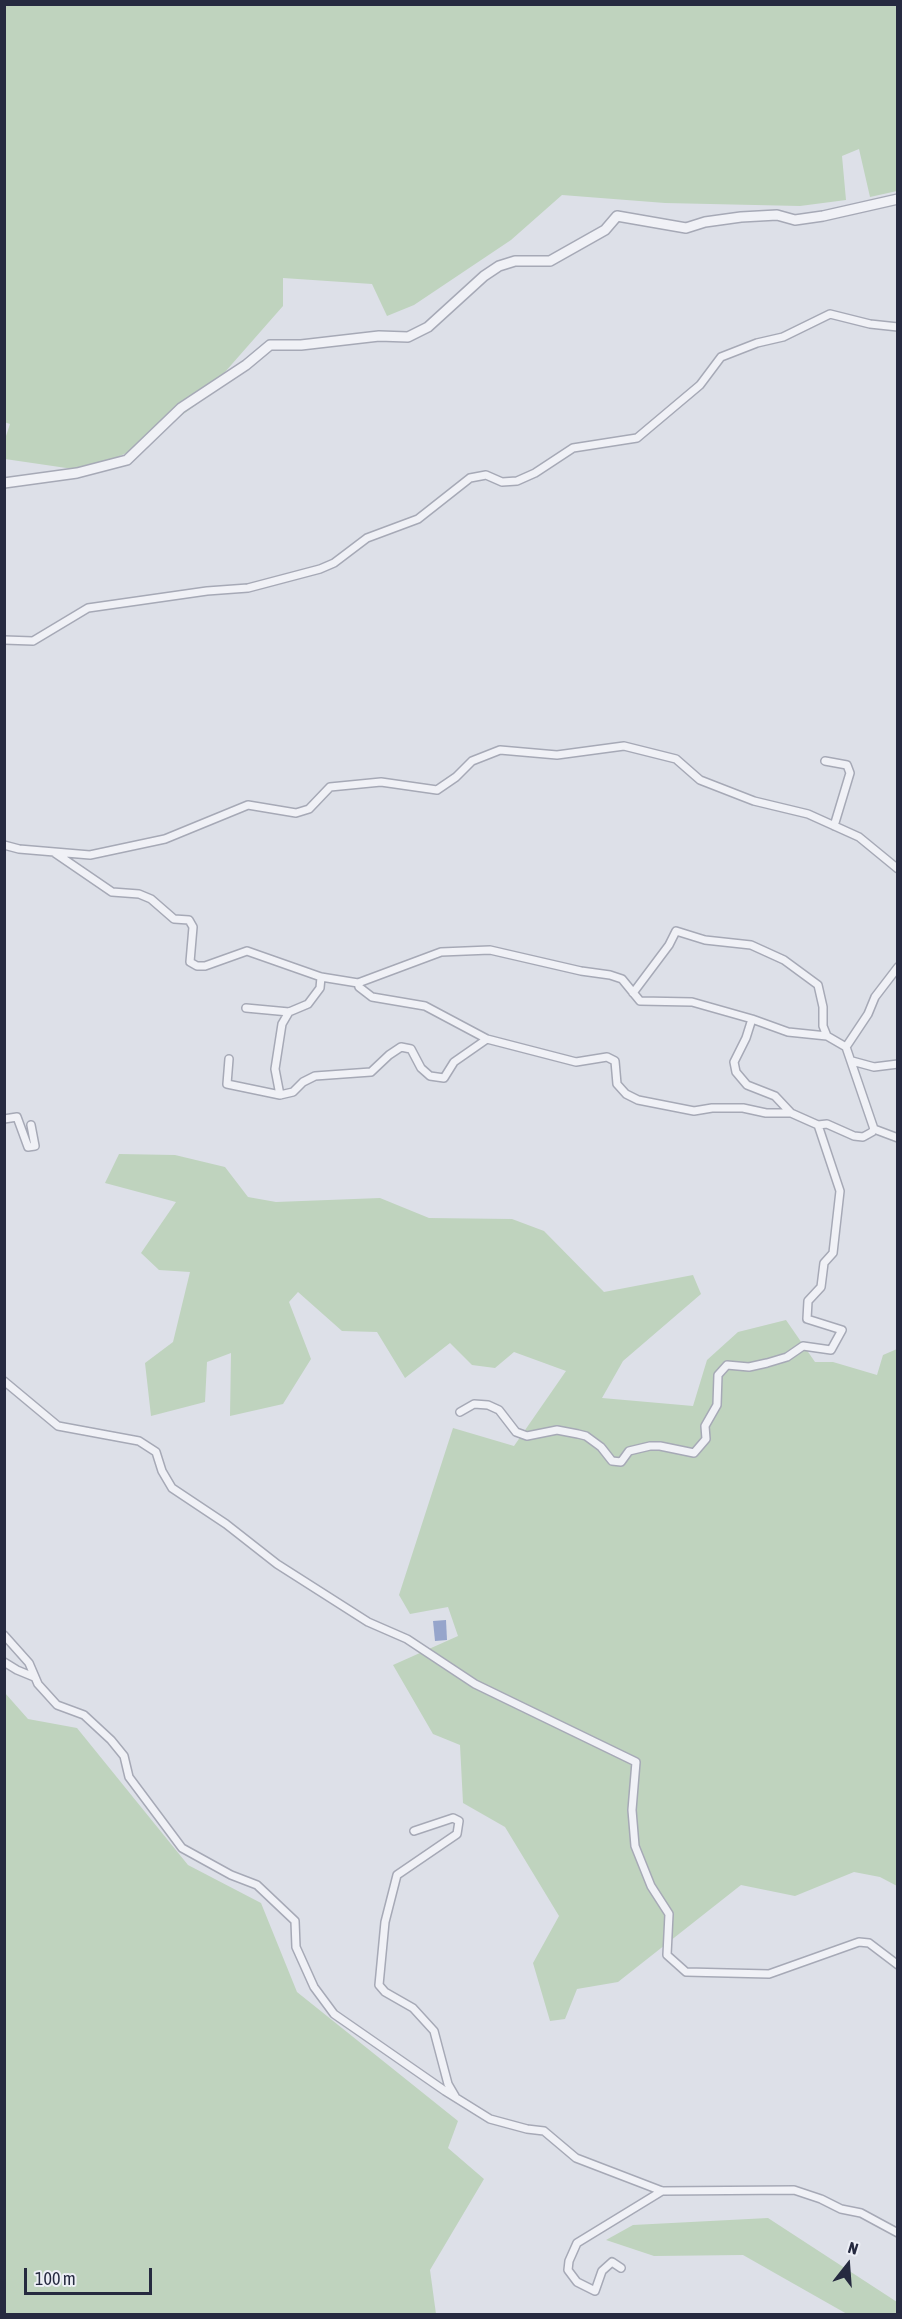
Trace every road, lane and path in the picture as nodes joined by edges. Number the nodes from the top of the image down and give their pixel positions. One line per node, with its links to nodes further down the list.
1 (897, 199): 3 (street)
2 (897, 327): 4 (street)
3 (4, 483)
4 (4, 640)
5 (825, 761): 6 (street)
6 (834, 826): 8 (street); 9 (street)
7 (4, 845): 8 (street)
8 (55, 853): 11 (street)
9 (897, 869)
10 (897, 967): 19 (street)
11 (321, 977): 12 (street); 15 (street)
12 (358, 983): 13 (street); 18 (street)
13 (633, 993): 16 (street); 17 (street)
14 (246, 1008): 15 (street)
15 (289, 1012): 23 (street)
16 (752, 1019): 17 (street); 24 (street)
17 (826, 1036): 19 (street)
18 (488, 1039): 23 (street); 24 (street)
19 (846, 1047): 21 (street)
20 (229, 1059): 23 (street)
21 (852, 1061): 22 (street); 28 (street)
22 (897, 1064)
23 (280, 1095)
24 (791, 1113): 27 (street)
25 (4, 1119): 26 (street)
26 (31, 1125)
27 (818, 1125): 28 (street); 31 (street)
28 (874, 1129): 29 (street)
29 (897, 1138)
30 (4, 1381): 36 (street)
31 (460, 1412)
32 (4, 1635): 34 (street)
33 (4, 1662): 34 (street)
34 (34, 1677): 37 (street)
35 (414, 1830): 37 (street)
36 (897, 1965)
37 (456, 2099): 38 (street)
38 (662, 2191): 39 (street); 40 (street)
39 (897, 2233)
40 (621, 2268)

